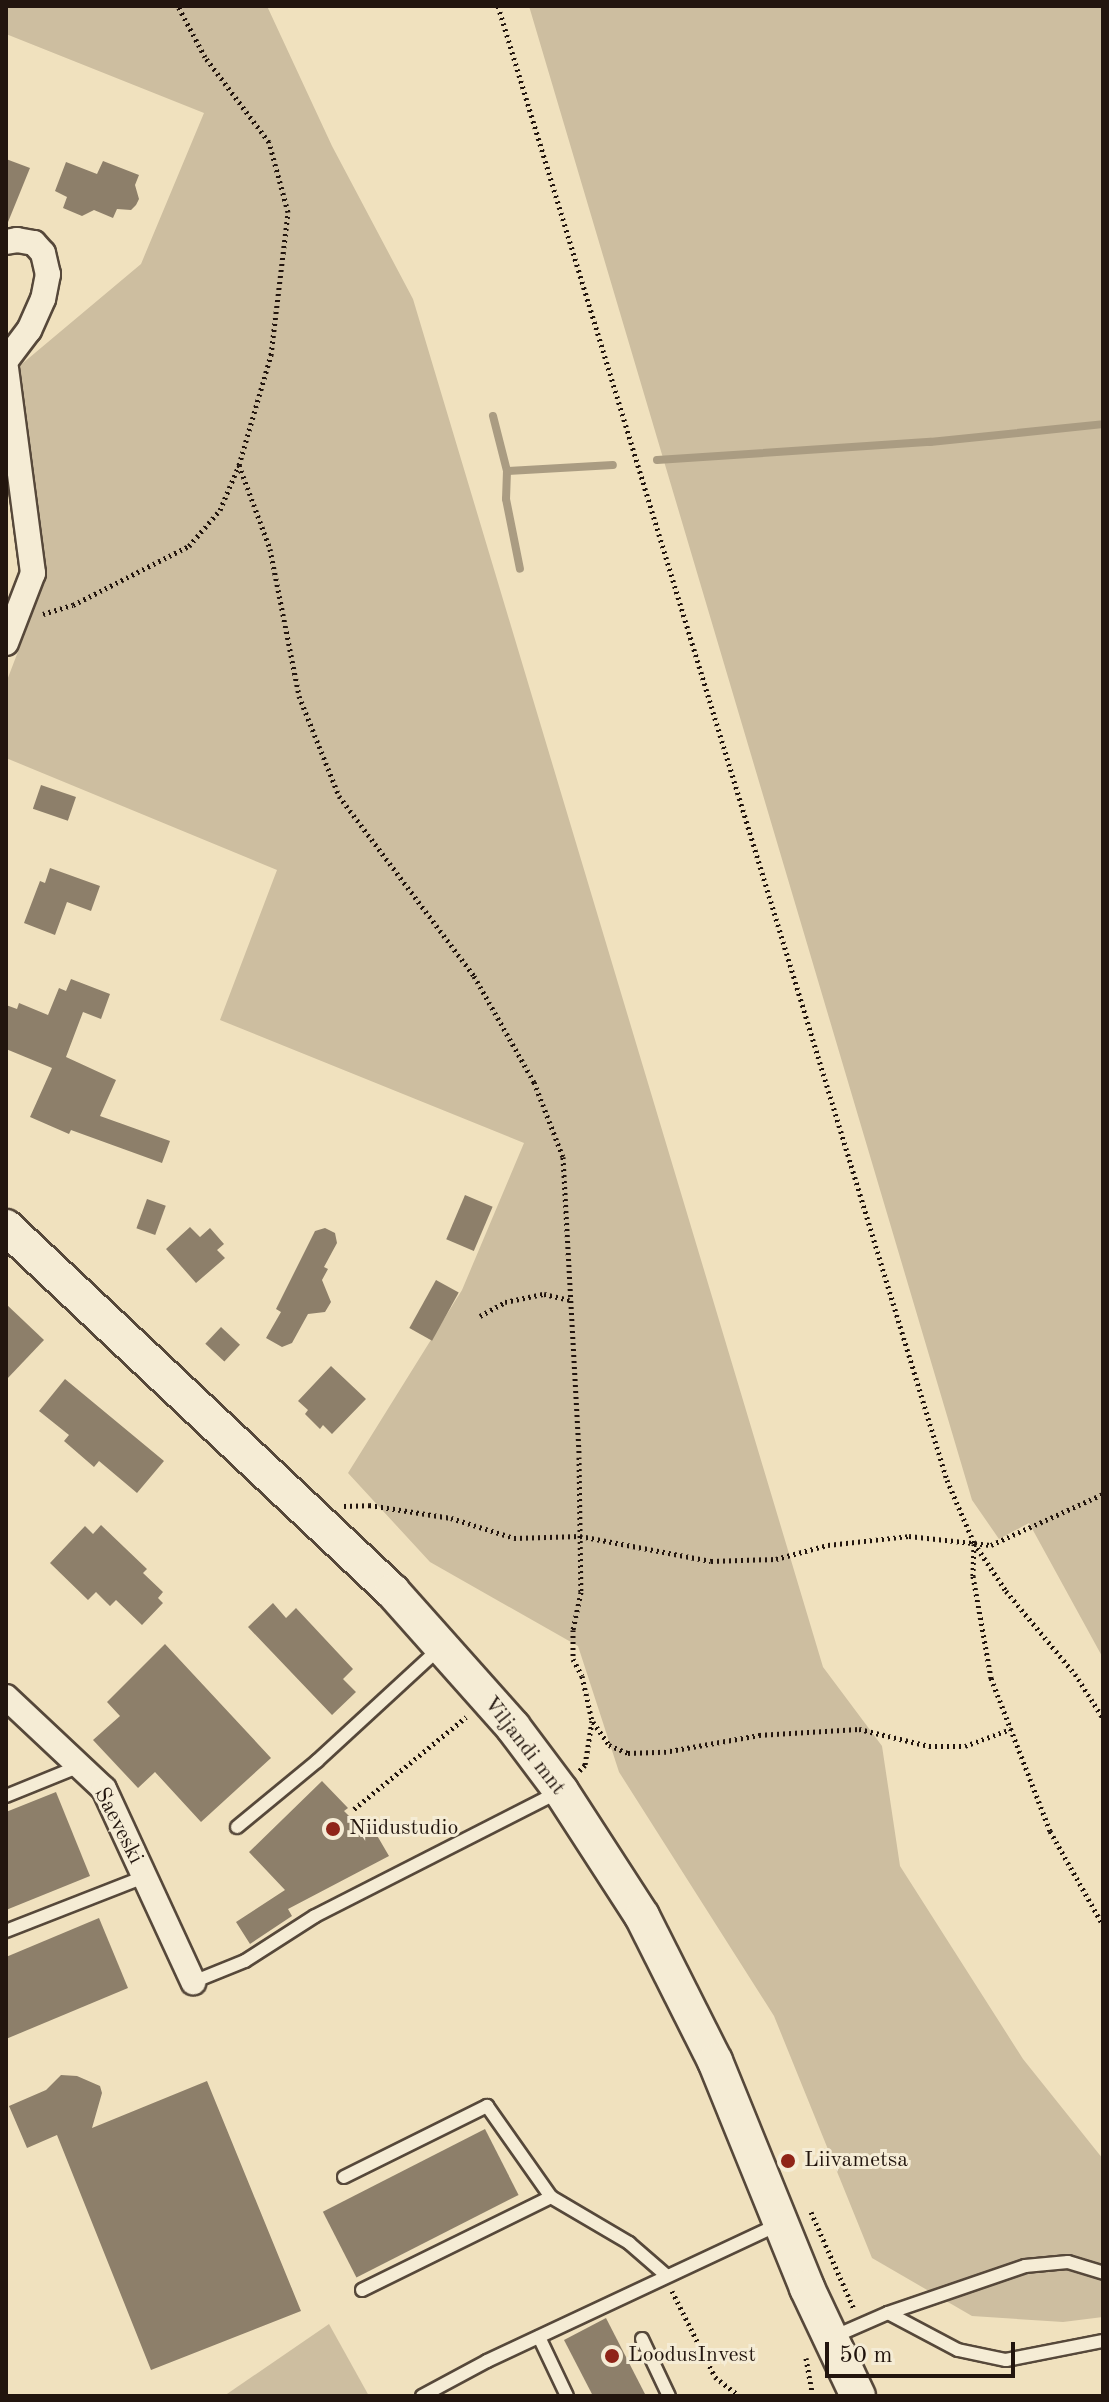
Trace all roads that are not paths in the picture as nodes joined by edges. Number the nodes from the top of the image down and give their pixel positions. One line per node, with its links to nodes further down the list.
1 (6, 242): 2 (street)
2 (6, 360)
3 (6, 368): 4 (street)
4 (10, 632)
5 (6, 1227): 6 (main road, Viljandi mnt)
6 (442, 1645): 9 (main road, Viljandi mnt); 11 (lane)
7 (6, 1697): 8 (street, Saeveski)
8 (80, 1766): 10 (lane); 12 (street, Saeveski)
9 (561, 1791): 14 (lane); 17 (main road, Viljandi mnt)
10 (6, 1796)
11 (237, 1827)
12 (144, 1877): 13 (lane); 14 (street, Saeveski)
13 (6, 1931)
14 (193, 1982)
15 (344, 2177): 16 (lane)
16 (551, 2197): 19 (lane); 20 (lane)
17 (780, 2224): 19 (lane); 25 (main road, Viljandi mnt)
18 (1103, 2273): 21 (lane)
19 (667, 2276): 22 (lane)
20 (362, 2290)
21 (888, 2313): 24 (lane); 25 (lane)
22 (539, 2337): 26 (lane); 27 (lane)
23 (642, 2339): 28 (lane)
24 (1103, 2341)
25 (817, 2345): 29 (main road, Viljandi mnt)
26 (422, 2396)
27 (567, 2396)
28 (669, 2396)
29 (858, 2396)

